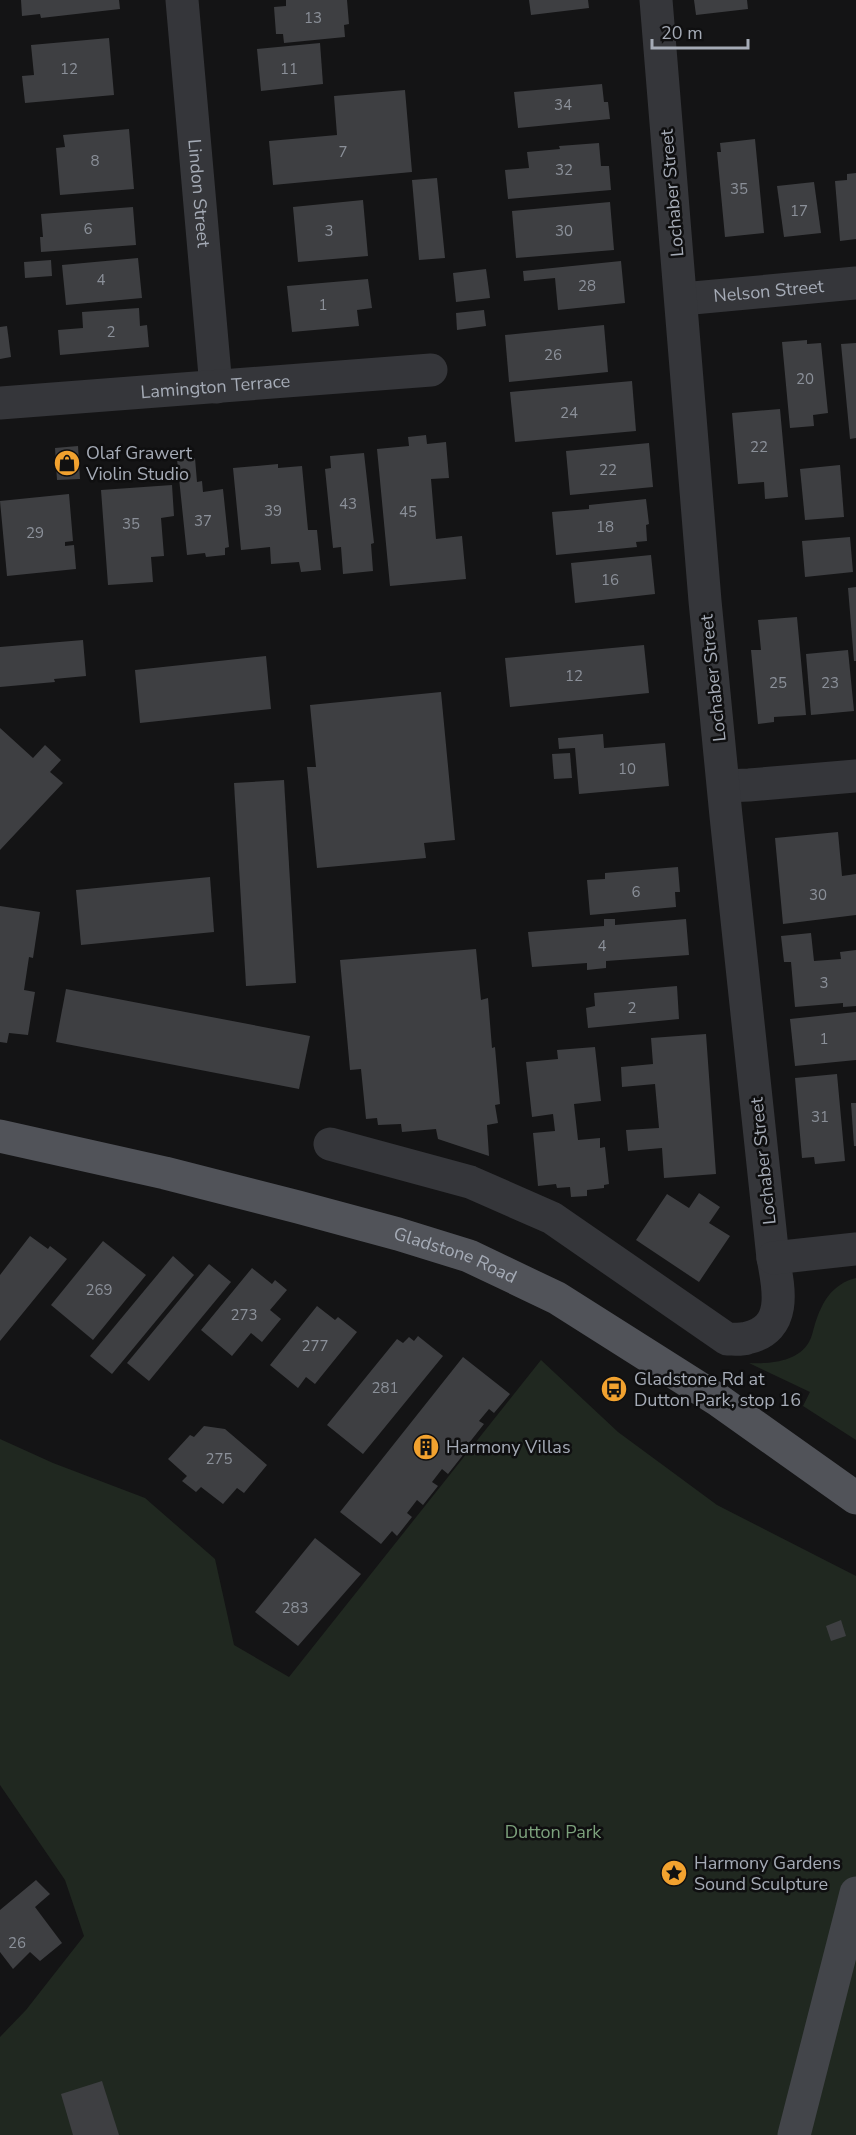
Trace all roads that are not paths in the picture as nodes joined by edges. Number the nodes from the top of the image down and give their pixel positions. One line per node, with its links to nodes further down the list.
1 (182, 0): 6 (street, Lindon Street)
2 (656, 0): 4 (street, Lochaber Street)
3 (856, 283): 4 (street, Nelson Street)
4 (682, 299): 9 (street, Lochaber Street)
5 (431, 370): 6 (street, Lamington Terrace)
6 (216, 387): 7 (street, Lamington Terrace)
7 (0, 403)
8 (856, 776): 9 (street)
9 (724, 786): 13 (street, Lochaber Street)
10 (0, 1136): 14 (main road, Gladstone Road)
11 (330, 1144): 13 (street, Lochaber Street)
12 (856, 1249): 13 (street)
13 (774, 1258)
14 (856, 1498)
15 (856, 1893): 16 (street)
16 (794, 2135)

